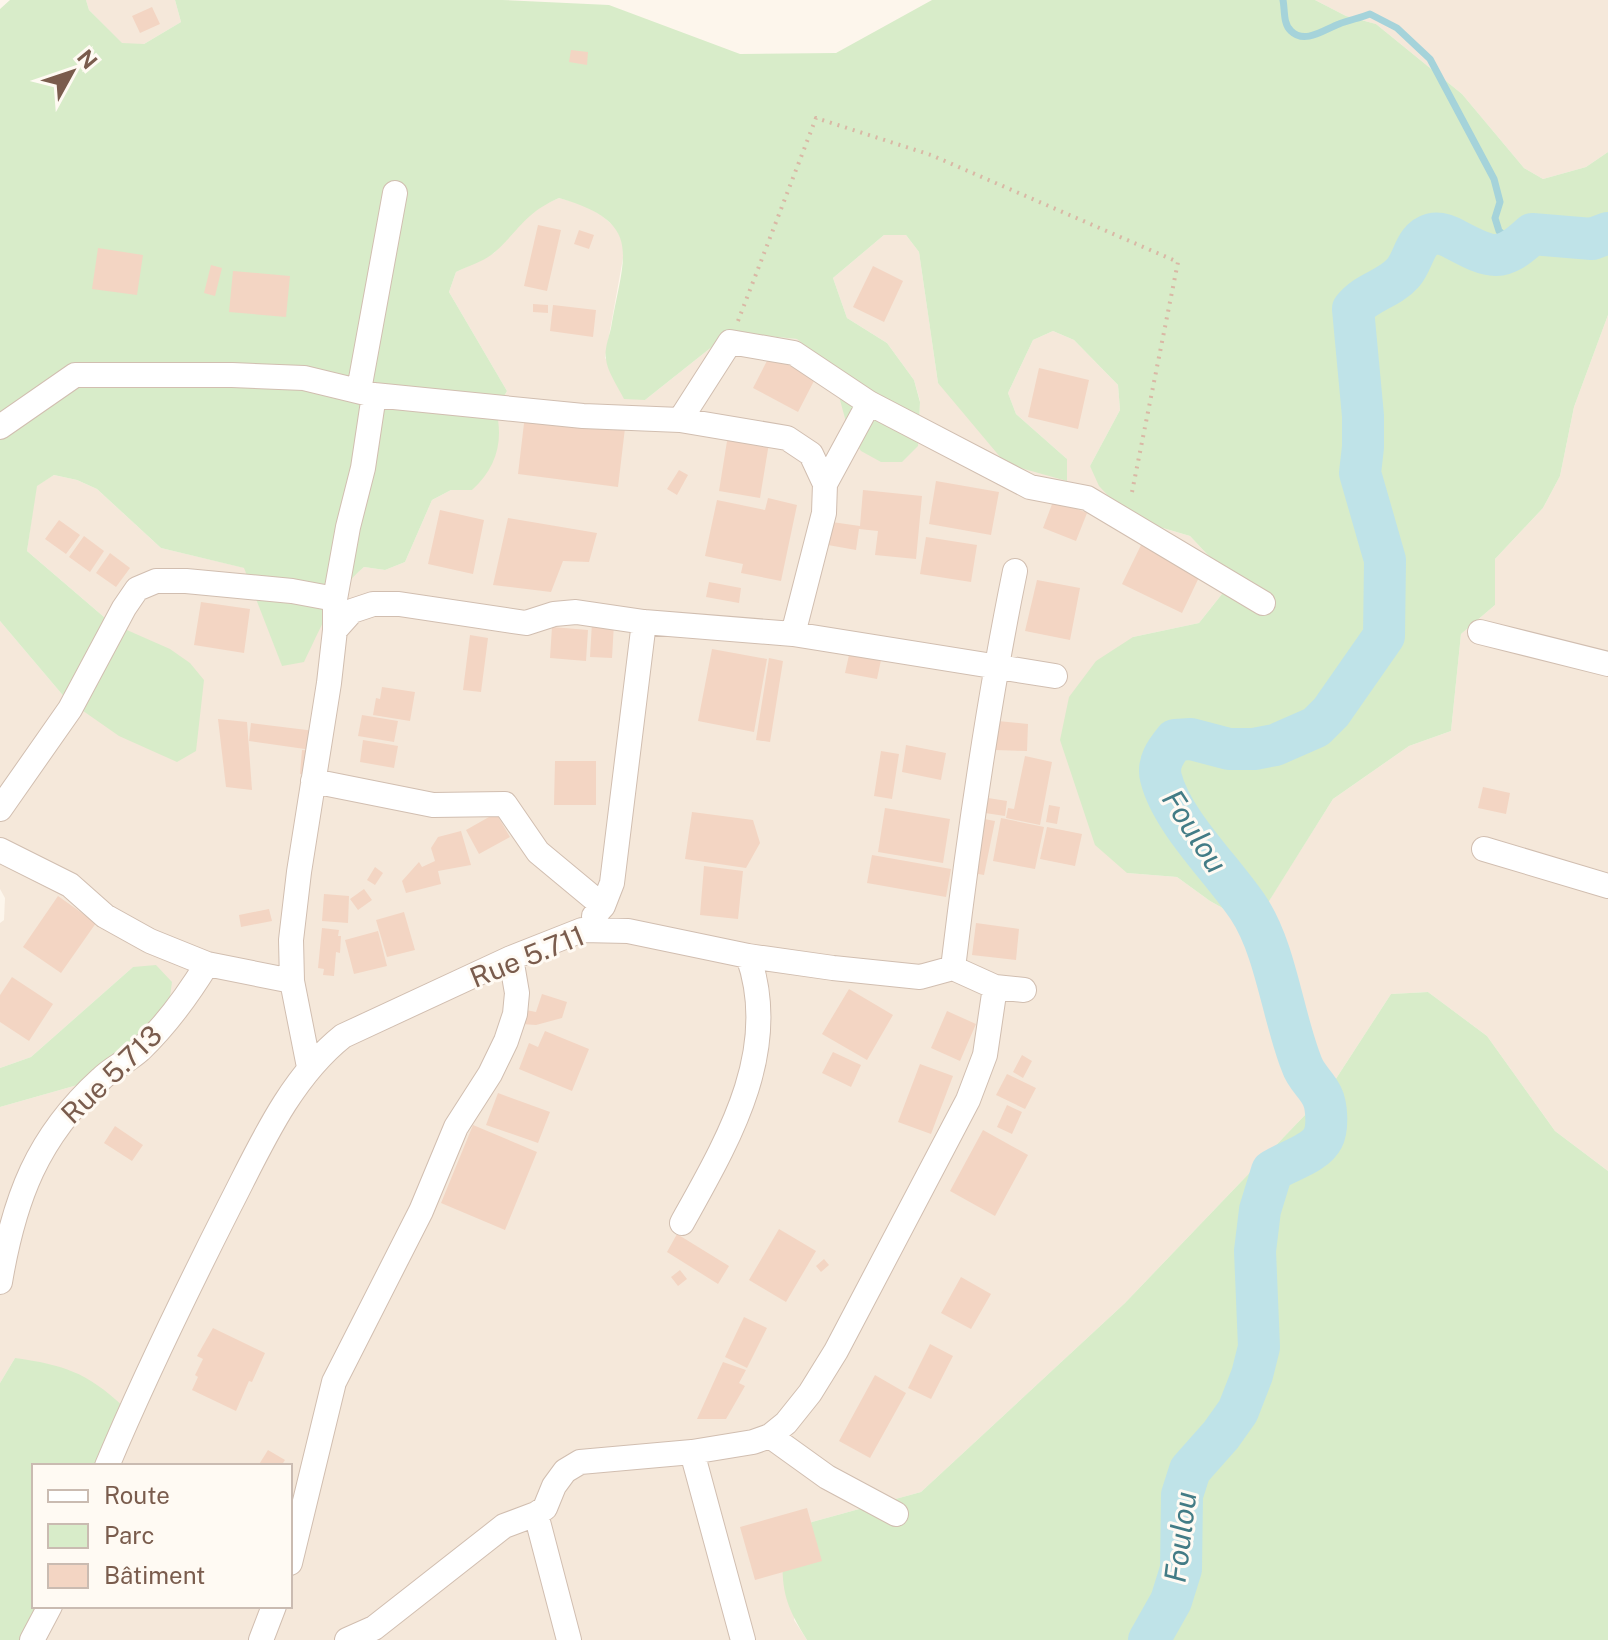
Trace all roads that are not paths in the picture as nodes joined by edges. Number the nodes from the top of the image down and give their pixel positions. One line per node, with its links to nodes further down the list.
1 (395, 193): 2 (street)
2 (366, 392): 4 (street); 5 (street); 8 (street)
3 (869, 403): 4 (street); 6 (street); 9 (street)
4 (680, 420): 6 (street)
5 (0, 427)
6 (825, 484): 13 (street)
7 (1015, 571): 15 (street)
8 (335, 599): 11 (street); 18 (street)
9 (1263, 603)
10 (644, 622): 11 (street); 13 (street); 22 (street)
11 (335, 630): 17 (street)
12 (1480, 632): 14 (street)
13 (793, 634): 15 (street)
14 (1608, 664)
15 (995, 666): 16 (street); 27 (street)
16 (1055, 676)
17 (313, 781): 22 (street); 28 (street)
18 (0, 809)
19 (1484, 849): 21 (street)
20 (0, 850): 26 (street)
21 (1608, 886)
22 (603, 906): 23 (street)
23 (582, 930): 24 (street, Rue 5.711); 25 (street, Rue 5.711)
24 (748, 956): 27 (street, Rue 5.711); 32 (street)
25 (511, 958): 31 (street, Rue 5.711); 39 (street)
26 (207, 964): 28 (street); 33 (street, Rue 5.713)
27 (953, 968): 29 (street)
28 (292, 981): 31 (street)
29 (995, 987): 30 (street); 34 (street)
30 (1024, 990)
31 (309, 1067): 36 (street, Rue 5.711)
32 (682, 1223)
33 (0, 1282)
34 (770, 1436): 35 (street); 38 (street)
35 (692, 1452): 37 (street); 47 (street)
36 (108, 1464)
37 (536, 1514): 42 (street); 46 (street)
38 (896, 1514)
39 (292, 1555)
40 (49, 1608): 43 (street)
41 (273, 1608): 44 (street)
42 (378, 1634): 45 (street)
43 (32, 1640)
44 (261, 1640)
45 (347, 1640)
46 (569, 1640)
47 (743, 1640)

